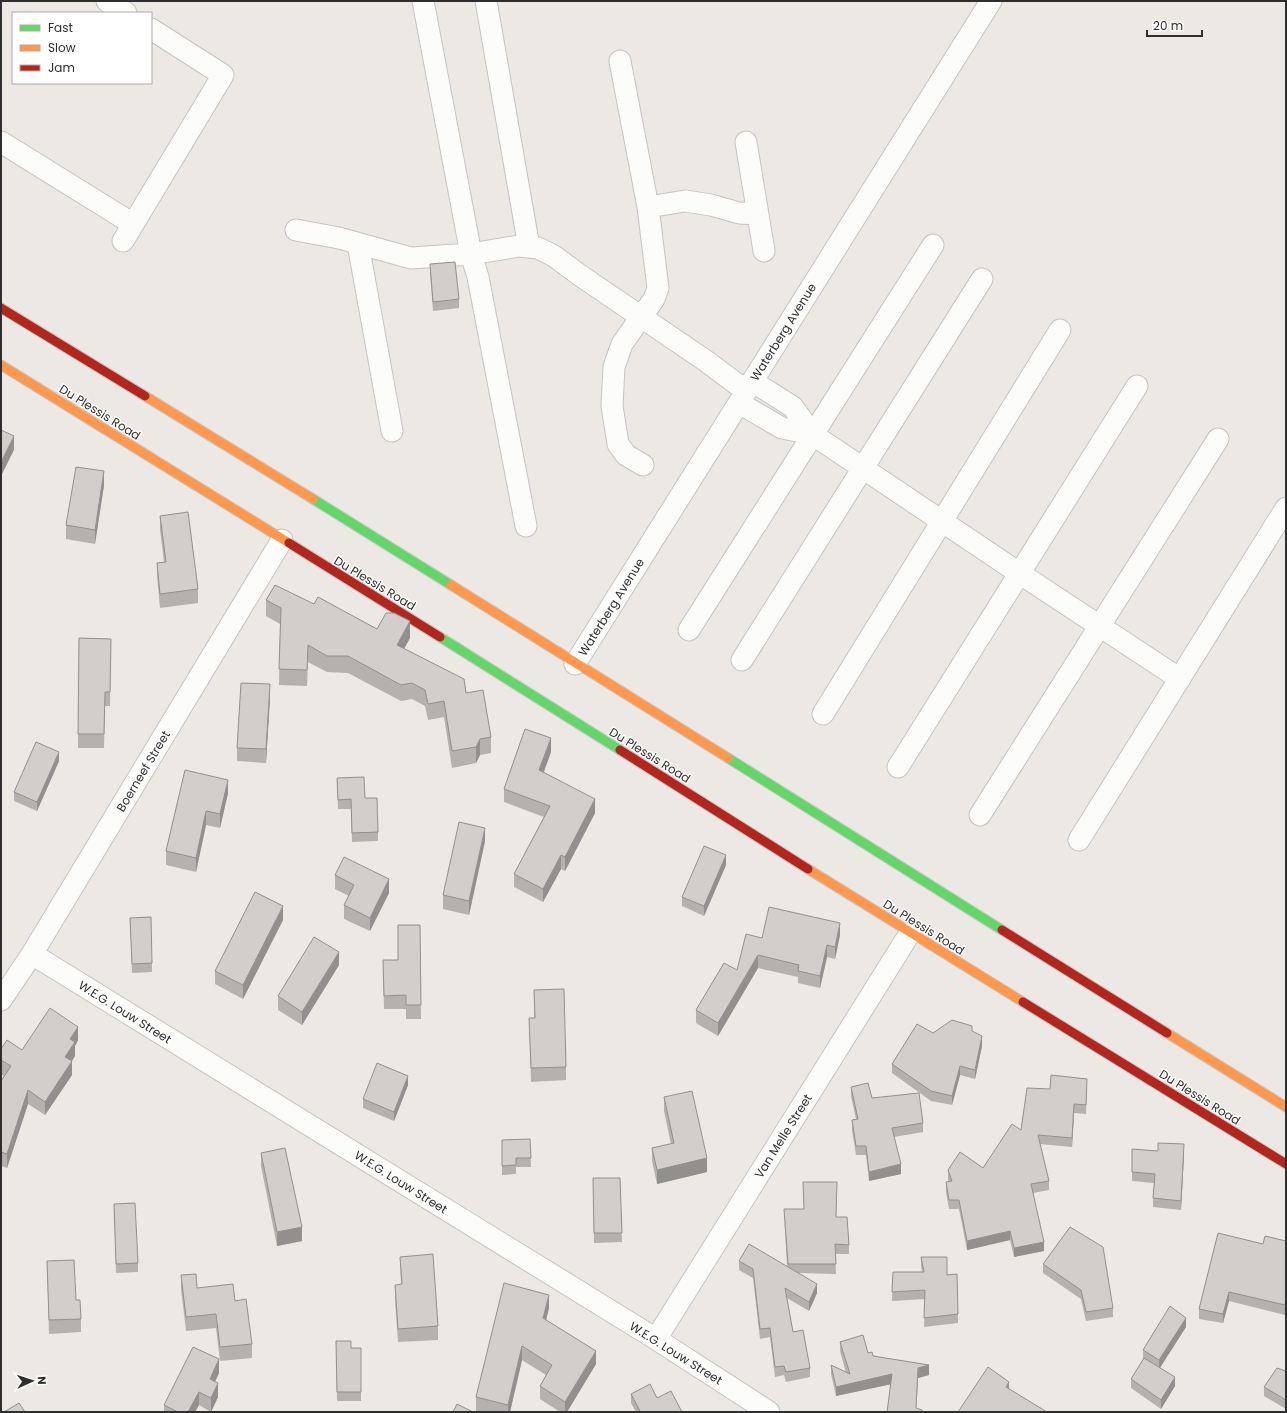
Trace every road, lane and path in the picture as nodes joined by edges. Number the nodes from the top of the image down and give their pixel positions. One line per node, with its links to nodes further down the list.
1 (107, 1): 5 (street)
2 (423, 1): 17 (street)
3 (486, 1): 15 (street)
4 (991, 1): 24 (street, Waterberg Avenue)
5 (124, 12)
6 (152, 30): 8 (street)
7 (620, 61): 10 (street)
8 (1, 142)
9 (746, 142): 11 (street)
10 (648, 207): 11 (street); 20 (street)
11 (758, 214): 16 (street)
12 (296, 230): 13 (street)
13 (358, 244): 17 (street); 25 (street)
14 (933, 245): 26 (street)
15 (528, 247): 17 (street); 20 (street)
16 (764, 251)
17 (471, 254): 32 (street)
18 (982, 279): 29 (street)
19 (1, 308): 38 (street)
20 (641, 317): 24 (street); 28 (street)
21 (1060, 330): 31 (street)
22 (1, 365): 33 (street, Du Plessis Road)
23 (1138, 386): 34 (street)
24 (746, 392): 26 (street); 38 (street, Waterberg Avenue)
25 (392, 431)
26 (812, 434): 29 (street); 36 (street)
27 (1218, 439): 35 (street)
28 (643, 465)
29 (864, 469): 31 (street); 37 (street)
30 (1286, 508): 39 (street)
31 (942, 522): 34 (street); 40 (street)
32 (526, 526)
33 (282, 540): 44 (street, Du Plessis Road); 45 (street, Boerneef Street)
34 (1019, 573): 35 (street); 41 (street)
35 (1099, 626): 39 (street); 42 (street)
36 (689, 630)
37 (742, 660)
38 (575, 664): 47 (street)
39 (1180, 679): 43 (street)
40 (823, 714)
41 (898, 766)
42 (980, 815)
43 (1079, 840)
44 (910, 933): 48 (street, Du Plessis Road); 49 (street, Van Melle Street)
45 (32, 954): 46 (street, Boerneef Street); 49 (street, W.E.G. Louw Street)
46 (1, 1000)
47 (1286, 1107)
48 (1286, 1164)
49 (656, 1339): 50 (street, W.E.G. Louw Street)
50 (769, 1412)

